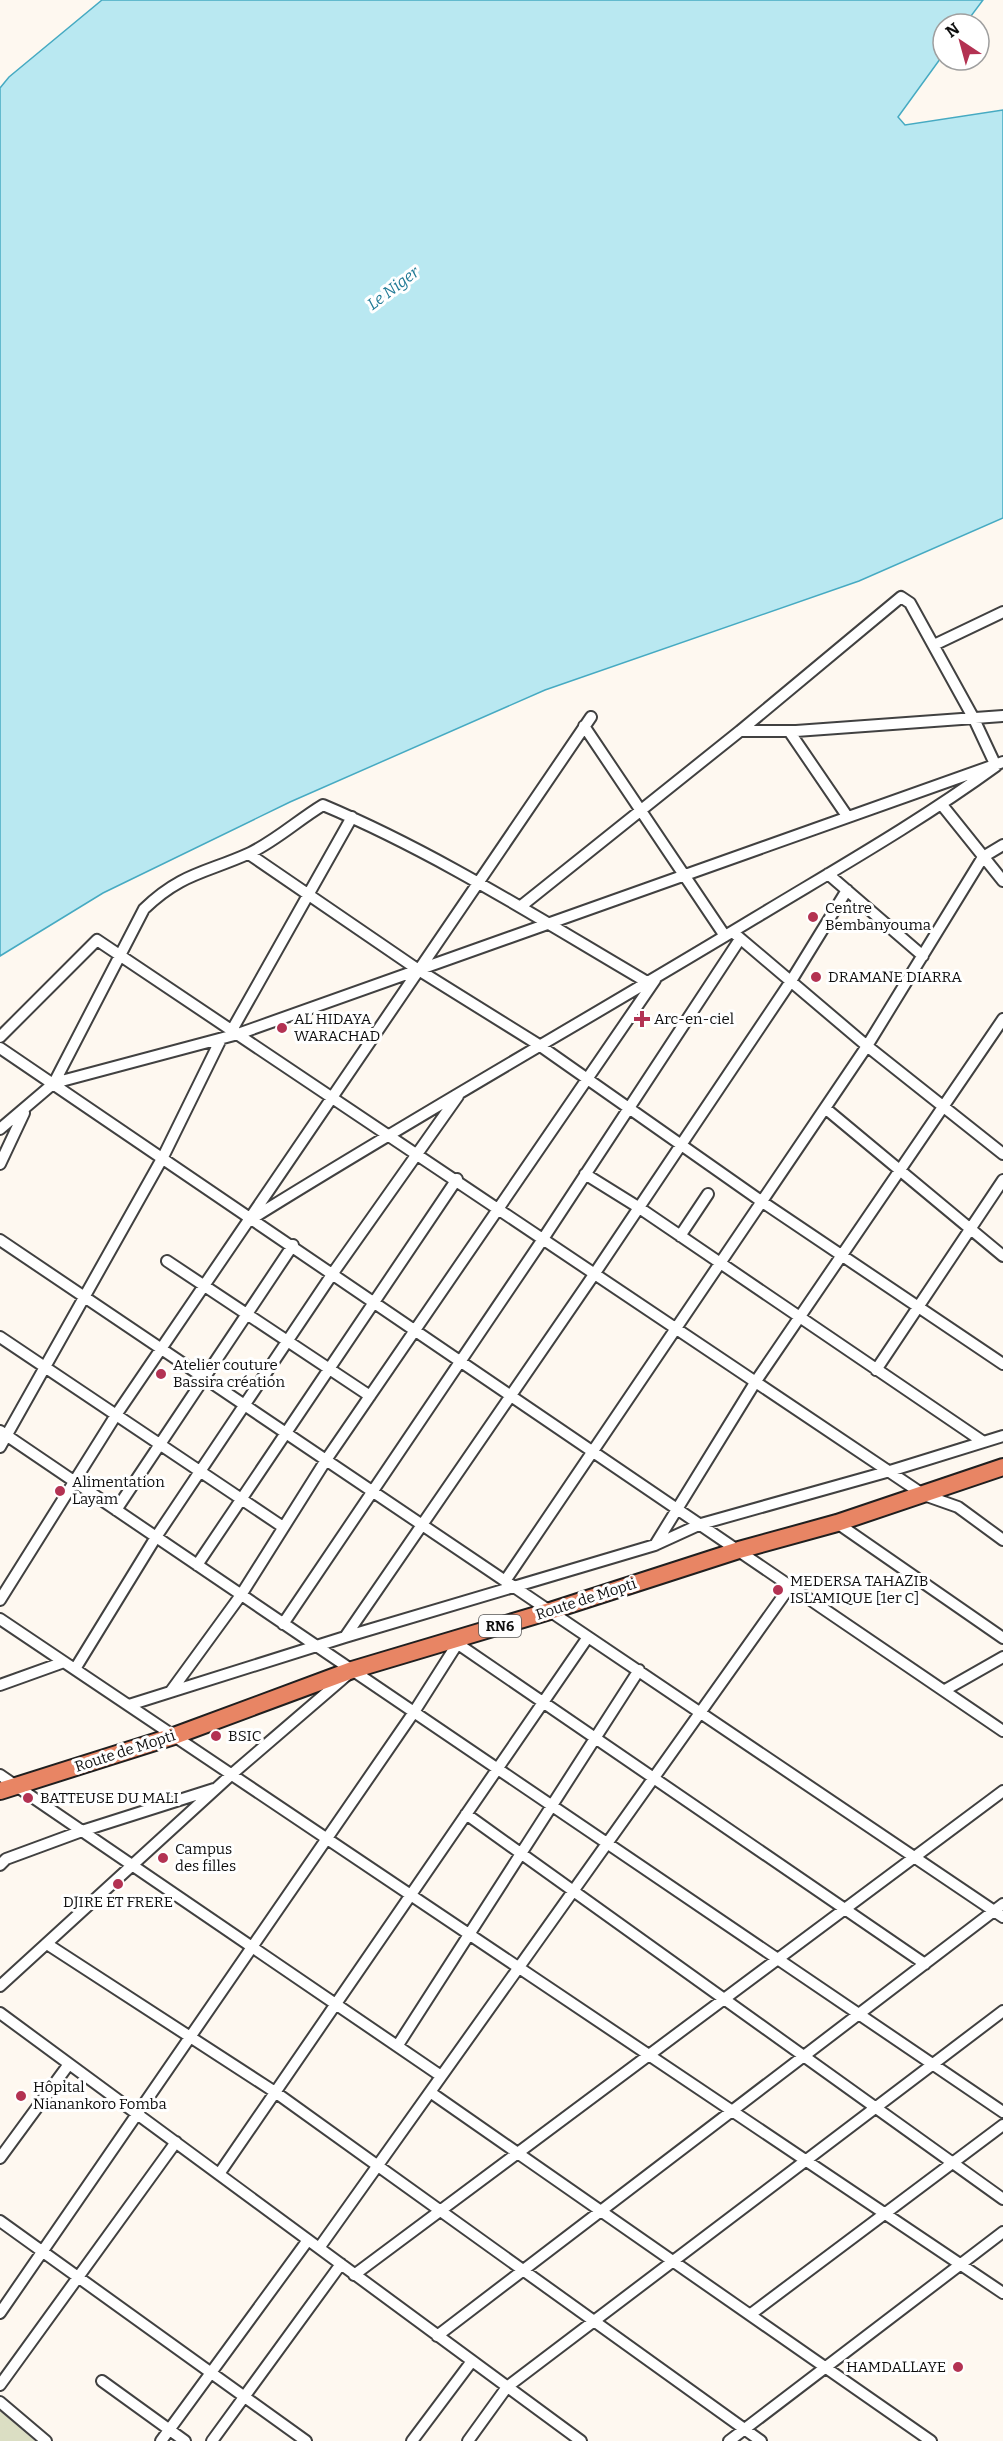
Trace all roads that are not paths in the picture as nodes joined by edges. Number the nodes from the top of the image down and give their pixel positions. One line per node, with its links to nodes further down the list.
1 (1003, 612): 2 (street)
2 (934, 645): 4 (street); 5 (street)
3 (1003, 716): 4 (street)
4 (974, 719): 6 (street); 7 (street)
5 (740, 731): 6 (street); 9 (street)
6 (789, 731): 10 (street)
7 (999, 764): 8 (street); 10 (street)
8 (942, 805): 14 (street); 16 (street)
9 (642, 810): 15 (street); 18 (street); 21 (street)
10 (847, 816): 15 (street)
11 (352, 817): 13 (street); 18 (street); 20 (street)
12 (1003, 845): 14 (street)
13 (249, 854): 20 (street); 24 (street)
14 (983, 857): 17 (street); 25 (street)
15 (682, 874): 22 (street); 23 (street)
16 (828, 874): 19 (street); 23 (street)
17 (1003, 881)
18 (479, 884): 21 (street); 26 (street)
19 (847, 890): 25 (street); 28 (street)
20 (308, 896): 26 (street); 30 (street)
21 (520, 907): 22 (street)
22 (547, 923): 26 (street); 27 (street)
23 (733, 936): 27 (street); 28 (street); 40 (street)
24 (122, 956): 30 (street); 31 (street); 37 (street)
25 (923, 956): 34 (street)
26 (417, 969): 30 (street); 33 (street); 39 (street)
27 (652, 979): 33 (street); 36 (street)
28 (791, 981): 34 (street); 46 (street)
29 (1003, 1019): 41 (street)
30 (235, 1032): 32 (street); 39 (street)
31 (0, 1037)
32 (221, 1039): 37 (street); 49 (street)
33 (539, 1045): 36 (street); 38 (street)
34 (867, 1046): 41 (street); 43 (street)
35 (0, 1048): 37 (street)
36 (586, 1078): 40 (street); 58 (street)
37 (54, 1083): 42 (street); 49 (street)
38 (461, 1092): 45 (street); 47 (street)
39 (334, 1098): 45 (street); 59 (street)
40 (629, 1107): 46 (street); 52 (street)
41 (942, 1107): 48 (street); 51 (street)
42 (26, 1108): 44 (street); 50 (street)
43 (825, 1108): 51 (street); 56 (street)
44 (0, 1130)
45 (388, 1134): 47 (street); 59 (street)
46 (680, 1143): 56 (street); 57 (street)
47 (416, 1152): 53 (street); 69 (street)
48 (1003, 1154)
49 (163, 1157): 59 (street); 72 (street)
50 (0, 1164)
51 (898, 1171): 60 (street); 65 (street)
52 (585, 1174): 57 (street); 62 (street)
53 (457, 1179): 58 (street); 73 (street)
54 (1003, 1180): 60 (street)
55 (708, 1194): 61 (street)
56 (761, 1201): 65 (street); 68 (street)
57 (638, 1207): 61 (street); 70 (street)
58 (500, 1209): 62 (street); 78 (street)
59 (253, 1218): 64 (street); 71 (street)
60 (970, 1229): 66 (street); 74 (street)
61 (680, 1236): 68 (street)
62 (543, 1239): 70 (street); 82 (street)
63 (0, 1240): 72 (street)
64 (293, 1245): 69 (street); 75 (street)
65 (841, 1255): 74 (street); 76 (street)
66 (1003, 1256)
67 (167, 1261): 71 (street)
68 (719, 1264): 76 (street); 77 (street)
69 (333, 1273): 73 (street); 80 (street)
70 (595, 1273): 77 (street); 89 (street)
71 (205, 1287): 75 (street); 81 (street)
72 (85, 1298): 81 (street); 84 (street)
73 (374, 1301): 78 (street); 85 (street)
74 (917, 1305): 83 (street); 86 (street)
75 (247, 1315): 80 (street); 87 (street)
76 (801, 1318): 86 (street); 88 (street)
77 (676, 1327): 88 (street); 99 (street)
78 (416, 1329): 82 (street); 90 (street)
79 (0, 1337): 84 (street)
80 (288, 1342): 85 (street); 91 (street)
81 (161, 1349): 87 (street); 92 (street)
82 (461, 1360): 89 (street); 105 (street)
83 (1003, 1364)
84 (45, 1367): 92 (street); 93 (street)
85 (328, 1369): 90 (street); 94 (street)
86 (876, 1370): 96 (street)
87 (204, 1378): 91 (street); 97 (street)
88 (756, 1381): 103 (street); 108 (street)
89 (511, 1394): 99 (street); 112 (street)
90 (370, 1396): 100 (street)
91 (246, 1406): 94 (street); 102 (street)
92 (116, 1415): 97 (street); 104 (street)
93 (3, 1433): 98 (street); 104 (street)
94 (285, 1433): 100 (street); 107 (street)
95 (1003, 1436): 96 (street)
96 (982, 1442): 103 (street)
97 (160, 1444): 102 (street); 109 (street)
98 (0, 1447)
99 (593, 1450): 108 (street); 119 (street)
100 (326, 1460): 105 (street); 113 (street)
101 (1003, 1467): 106 (highway, Route de Mopti / RN6)
102 (200, 1471): 107 (street); 114 (street)
103 (890, 1471): 106 (street); 111 (street)
104 (74, 1481): 109 (street); 122 (street)
105 (373, 1492): 112 (street); 125 (street)
106 (924, 1495): 110 (highway, Route de Mopti / RN6); 115 (street)
107 (241, 1498): 113 (street); 118 (street)
108 (678, 1508): 111 (street); 116 (street)
109 (116, 1510): 114 (street)
110 (837, 1523): 117 (highway, Route de Mopti / RN6); 128 (street)
111 (701, 1524): 116 (street); 117 (street)
112 (423, 1526): 119 (street); 127 (street)
113 (283, 1527): 121 (street)
114 (156, 1537): 118 (street); 133 (street)
115 (1003, 1540)
116 (655, 1545): 119 (street)
117 (739, 1550): 120 (street); 123 (highway, Route de Mopti / RN6)
118 (197, 1565): 121 (street)
119 (509, 1584): 123 (street); 127 (street)
120 (791, 1585): 137 (street); 142 (street)
121 (241, 1595): 125 (street); 138 (street)
122 (0, 1600)
123 (550, 1611): 126 (street); 129 (highway, Route de Mopti / RN6)
124 (0, 1619): 132 (street)
125 (284, 1624): 130 (street)
126 (588, 1636): 135 (street); 139 (street)
127 (345, 1637): 130 (street)
128 (1003, 1638)
129 (459, 1641): 134 (highway, Route de Mopti / RN6); 139 (street); 141 (street)
130 (316, 1646): 134 (street); 138 (street)
131 (1003, 1658): 137 (street)
132 (64, 1662): 133 (street); 136 (street)
133 (75, 1669): 140 (street)
134 (352, 1670): 141 (street); 144 (highway, Route de Mopti / RN6); 148 (street)
135 (639, 1670): 142 (street); 145 (street)
136 (0, 1685)
137 (945, 1690): 143 (street)
138 (171, 1692): 140 (street)
139 (543, 1702): 145 (street); 146 (street)
140 (129, 1705): 144 (street)
141 (414, 1712): 146 (street); 156 (street)
142 (700, 1713): 149 (street); 159 (street)
143 (1003, 1731)
144 (174, 1736): 148 (street); 150 (highway, Route de Mopti / RN6)
145 (596, 1737): 149 (street); 153 (street)
146 (497, 1768): 153 (street); 154 (street)
147 (0, 1774): 150 (street)
148 (232, 1774): 151 (street); 156 (street)
149 (653, 1778): 157 (street); 164 (street)
150 (8, 1788): 155 (street)
151 (217, 1788): 155 (street); 161 (street)
152 (1003, 1791): 159 (street)
153 (552, 1805): 157 (street); 158 (street)
154 (466, 1814): 158 (street); 163 (street)
155 (82, 1831): 160 (street); 161 (street)
156 (326, 1838): 163 (street); 168 (street)
157 (607, 1843): 162 (street); 169 (street)
158 (522, 1853): 162 (street); 166 (street)
159 (916, 1858): 164 (street); 165 (street)
160 (0, 1865)
161 (134, 1866): 167 (street); 168 (street)
162 (573, 1891): 171 (street); 173 (street)
163 (411, 1894): 166 (street); 174 (street)
164 (846, 1909): 169 (street); 170 (street)
165 (1000, 1911): 170 (street)
166 (470, 1933): 171 (street); 179 (street)
167 (47, 1944): 172 (street); 178 (street)
168 (252, 1946): 174 (street); 178 (street)
169 (778, 1959): 173 (street); 177 (street)
170 (925, 1964): 177 (street)
171 (519, 1967): 180 (street); 184 (street)
172 (0, 1986)
173 (724, 1999): 180 (street); 181 (street)
174 (336, 2003): 179 (street); 185 (street)
175 (1003, 2011): 183 (street)
176 (0, 2013): 182 (street)
177 (860, 2014): 181 (street); 183 (street)
178 (190, 2036): 185 (street); 190 (street)
179 (398, 2045): 184 (street)
180 (650, 2054): 188 (street); 193 (street)
181 (805, 2056): 187 (street); 188 (street)
182 (69, 2064): 190 (street); 194 (street)
183 (933, 2064): 187 (street); 189 (street)
184 (441, 2076): 186 (street)
185 (275, 2092): 197 (street); 198 (street)
186 (430, 2092): 193 (street); 197 (street)
187 (876, 2107): 195 (street); 196 (street)
188 (733, 2110): 195 (street); 201 (street)
189 (1003, 2112)
190 (136, 2114): 192 (street); 207 (street)
191 (1003, 2125): 196 (street)
192 (176, 2142): 198 (street); 213 (street)
193 (517, 2153): 200 (street); 201 (street)
194 (0, 2158)
195 (806, 2159): 202 (street); 208 (street)
196 (953, 2162): 199 (street); 202 (street)
197 (378, 2166): 200 (street); 206 (street)
198 (219, 2174): 205 (street)
199 (1003, 2199)
200 (440, 2211): 211 (street); 212 (street)
201 (601, 2211): 208 (street); 211 (street)
202 (886, 2212): 210 (street); 216 (street)
203 (0, 2221): 207 (street)
204 (1003, 2232): 210 (street)
205 (308, 2240): 206 (street); 221 (street)
206 (319, 2248): 209 (street)
207 (42, 2251): 213 (street); 215 (street)
208 (673, 2261): 216 (street); 217 (street)
209 (341, 2264): 212 (street); 225 (street)
210 (960, 2265): 214 (street); 220 (street)
211 (523, 2270): 217 (street); 218 (street)
212 (354, 2275): 218 (street)
213 (78, 2277): 221 (street); 223 (street)
214 (1003, 2293)
215 (0, 2313)
216 (750, 2314): 220 (street)
217 (594, 2321): 224 (street); 227 (street)
218 (437, 2336): 219 (street)
219 (472, 2361): 224 (street); 235 (street)
220 (826, 2367): 227 (street); 239 (street)
221 (211, 2372): 225 (street); 228 (street)
222 (102, 2381): 228 (street)
223 (0, 2385)
224 (507, 2387): 229 (street); 236 (street)
225 (244, 2396): 233 (street); 234 (street)
226 (0, 2402): 230 (street)
227 (745, 2429): 237 (street); 238 (street)
228 (169, 2430): 231 (street); 232 (street)
229 (574, 2439)
230 (46, 2441)
231 (161, 2441)
232 (185, 2441)
233 (212, 2441)
234 (306, 2441)
235 (412, 2441)
236 (468, 2441)
237 (729, 2441)
238 (761, 2441)
239 (931, 2441)

